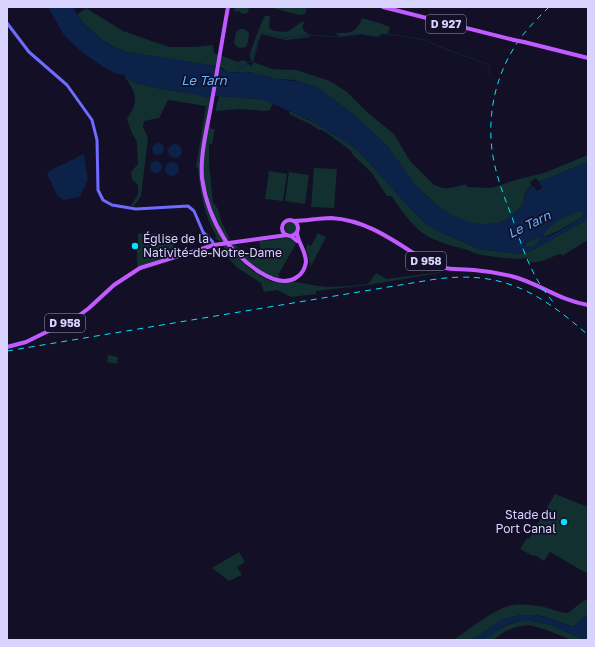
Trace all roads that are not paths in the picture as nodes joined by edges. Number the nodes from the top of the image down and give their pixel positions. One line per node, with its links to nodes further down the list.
1 (228, 7): 15 (main road, bridge)
2 (383, 7): 4 (main road, D 927, bridge)
3 (7, 24): 9 (main road)
4 (588, 58)
5 (308, 219): 6 (main road, D 958); 7 (main road); 16 (main road, D 958)
6 (294, 221): 7 (main road); 8 (main road)
7 (298, 227): 10 (main road)
8 (283, 228): 11 (main road); 12 (main road)
9 (203, 232): 13 (main road); 14 (main road)
10 (297, 233): 11 (main road); 15 (main road)
11 (289, 235): 12 (main road, D 958); 15 (main road)
12 (273, 237): 13 (main road, D 958)
13 (214, 245): 14 (main road, D 958)
14 (209, 246): 17 (main road, D 958)
15 (271, 278)
16 (588, 305)
17 (7, 347)

